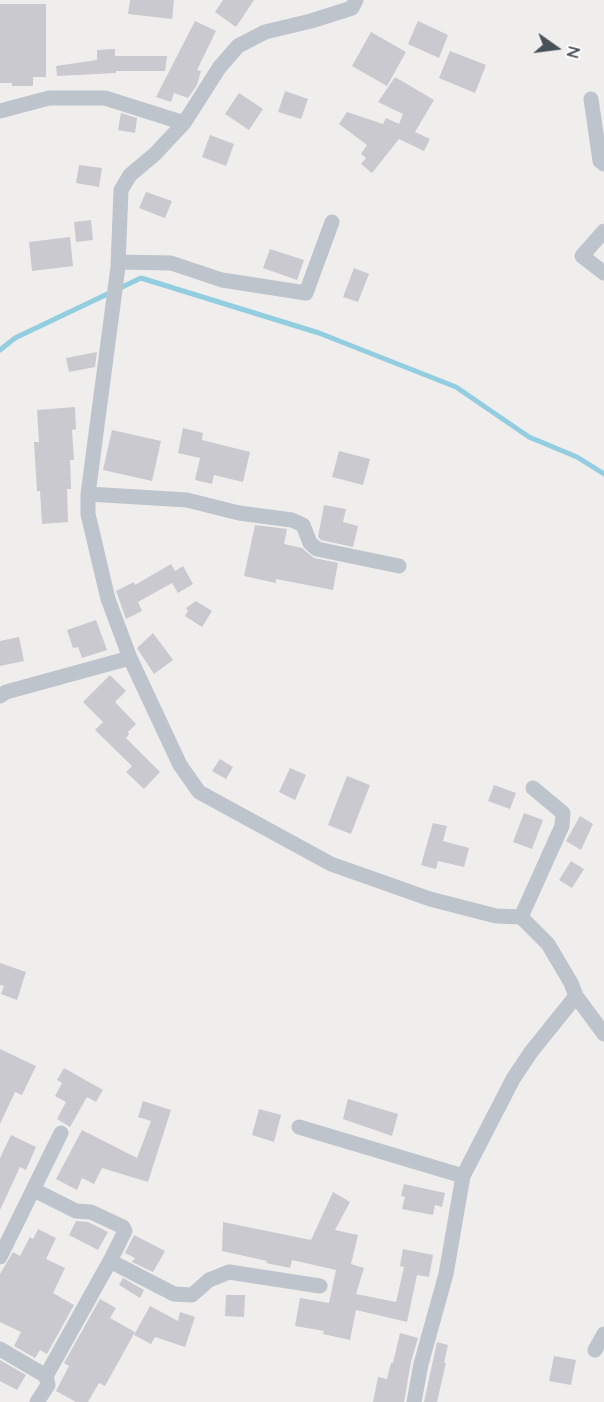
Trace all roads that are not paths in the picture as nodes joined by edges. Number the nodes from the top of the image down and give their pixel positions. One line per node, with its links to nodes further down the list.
1 (357, 0): 4 (street)
2 (591, 99): 5 (street)
3 (0, 111): 4 (street)
4 (184, 123): 8 (street)
5 (604, 164)
6 (332, 222): 8 (street)
7 (604, 231): 9 (street)
8 (118, 265): 10 (street)
9 (604, 273)
10 (88, 494): 11 (street); 12 (street)
11 (399, 566)
12 (130, 658): 13 (street); 15 (street)
13 (2, 691)
14 (533, 788): 15 (street)
15 (521, 916): 16 (street)
16 (576, 996): 17 (street); 20 (street)
17 (604, 1034)
18 (299, 1127): 20 (street)
19 (61, 1133): 21 (street)
20 (463, 1176): 30 (street)
21 (34, 1190): 22 (street); 23 (street)
22 (0, 1257)
23 (110, 1261): 24 (street); 28 (street)
24 (320, 1286)
25 (604, 1334): 27 (street)
26 (0, 1349): 28 (street)
27 (595, 1350)
28 (46, 1376): 29 (street)
29 (37, 1402)
30 (414, 1402)

